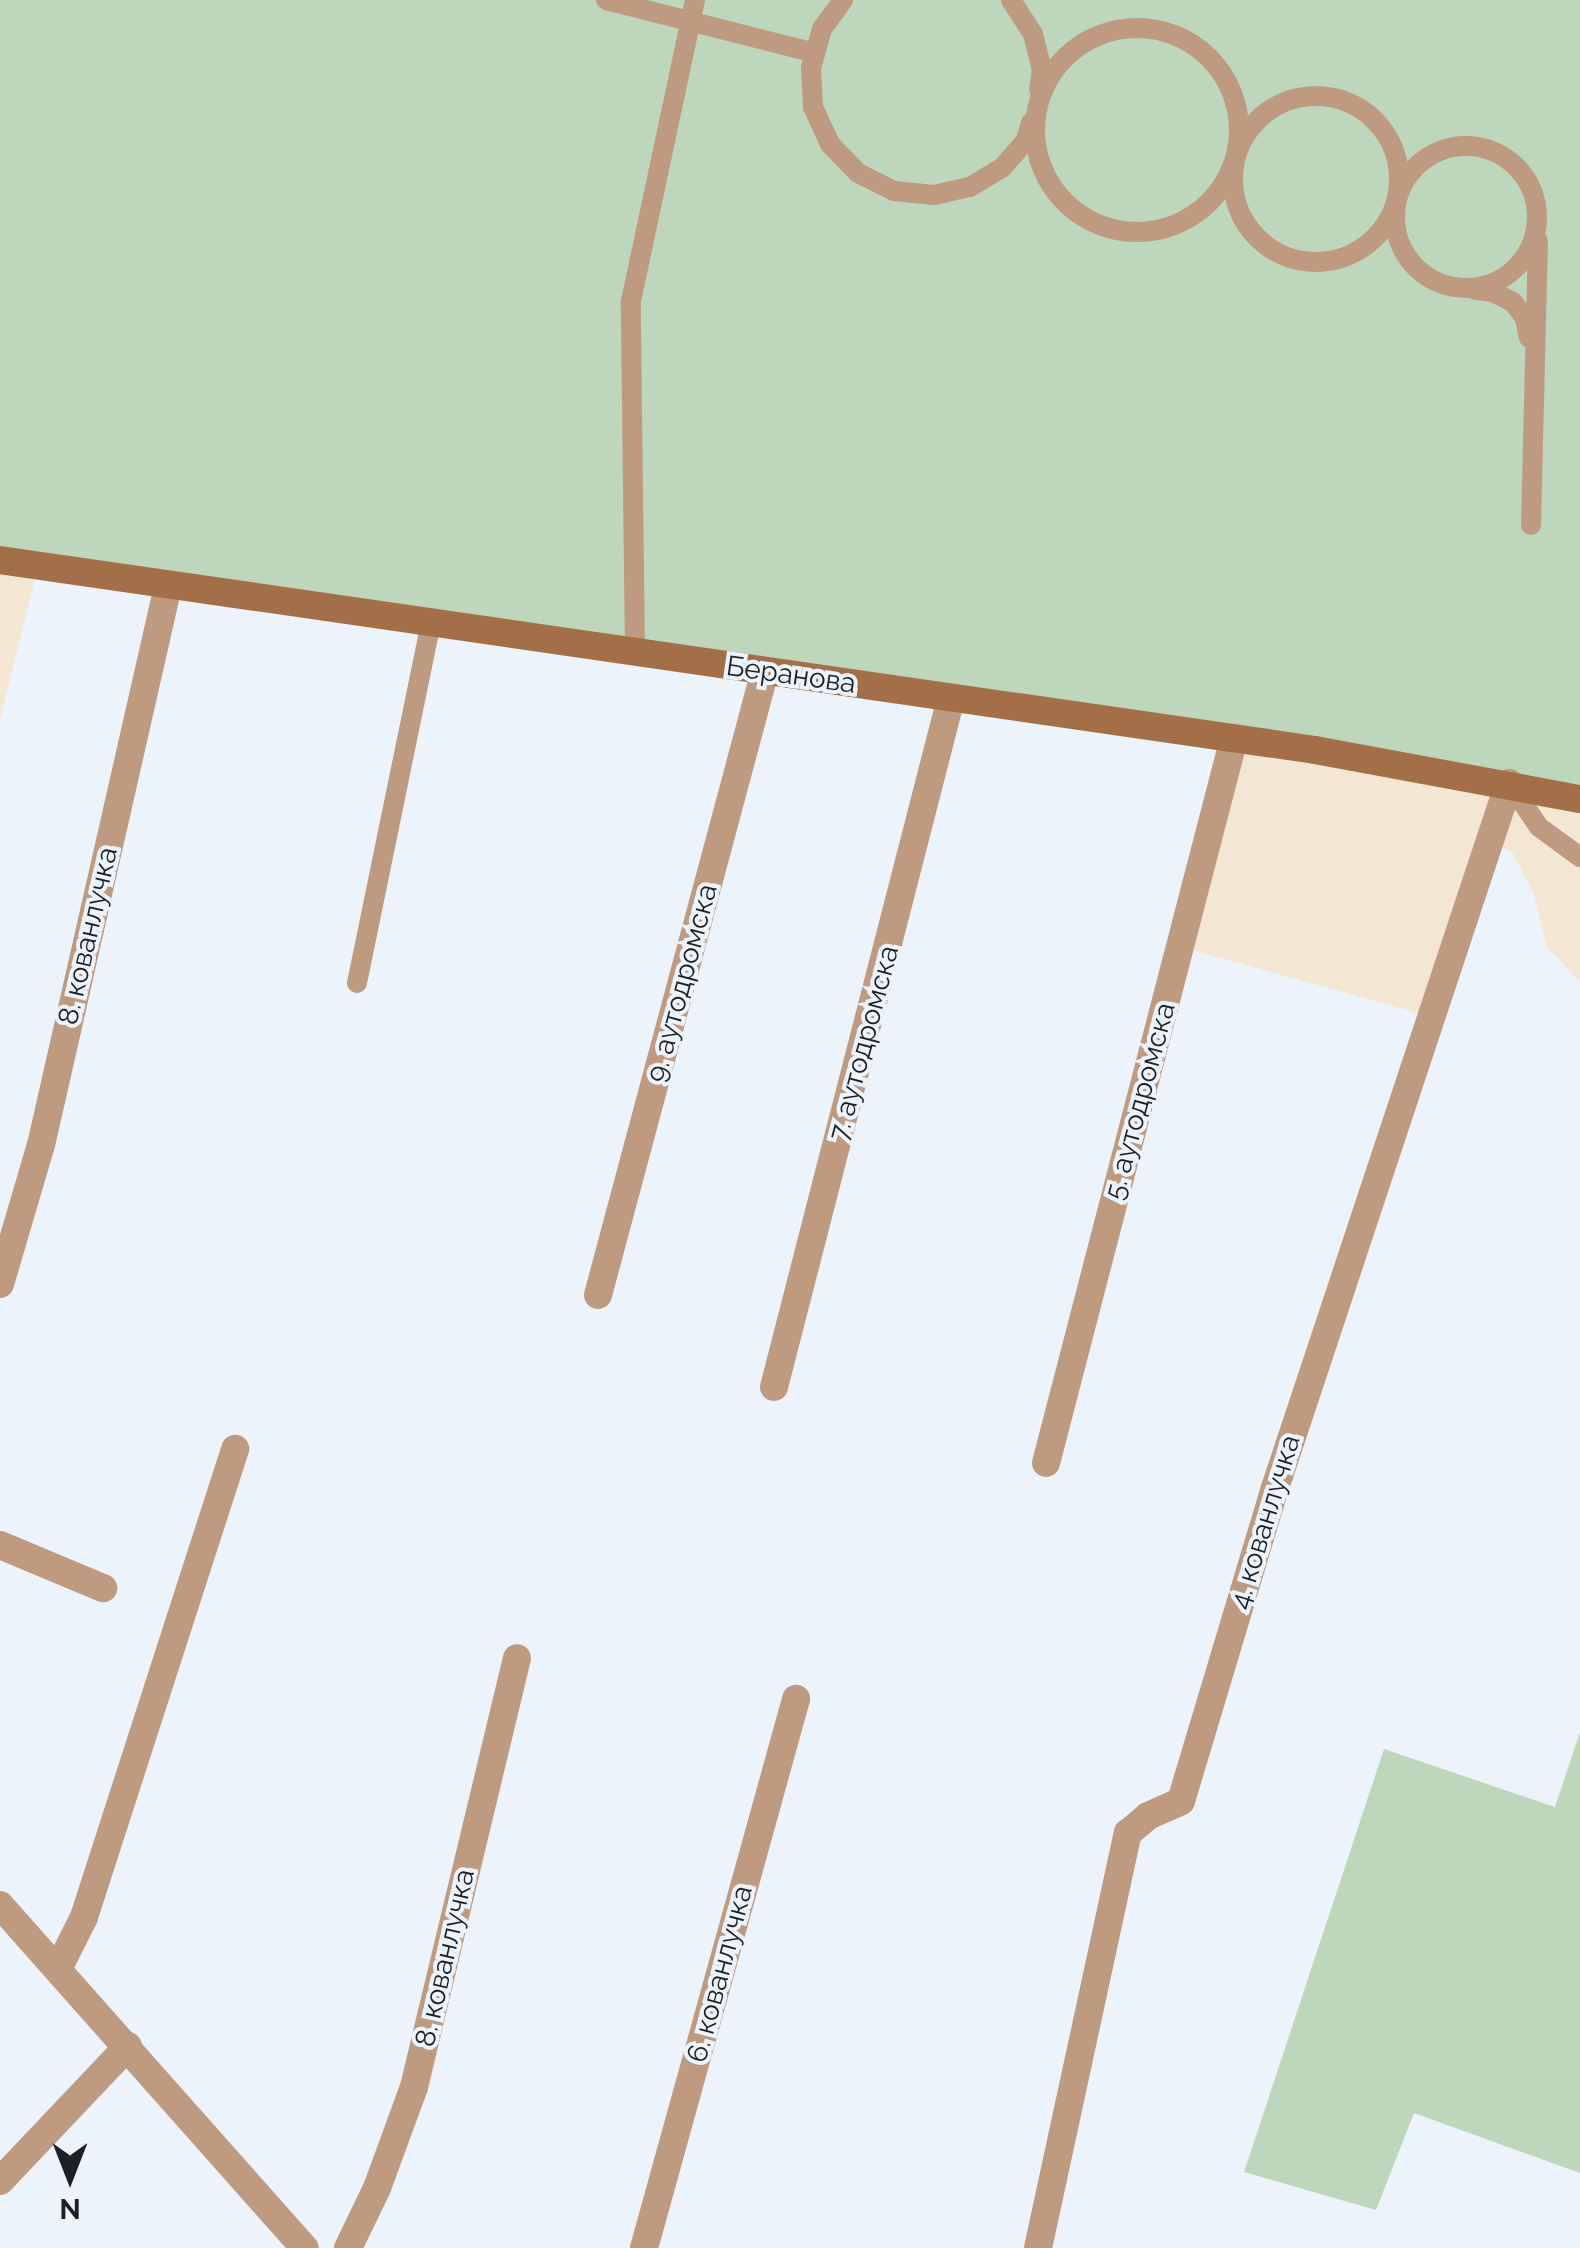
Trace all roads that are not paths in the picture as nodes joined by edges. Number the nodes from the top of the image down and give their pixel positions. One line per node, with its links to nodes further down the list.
1 (606, 0): 5 (lane)
2 (696, 0): 5 (lane)
3 (842, 0): 6 (lane)
4 (1011, 0): 7 (lane)
5 (690, 22): 6 (lane); 17 (lane)
6 (815, 53): 7 (lane)
7 (1037, 105): 8 (lane); 8 (lane)
8 (1238, 147): 9 (lane); 9 (lane)
9 (1394, 209): 10 (lane); 11 (lane)
10 (1538, 224): 11 (lane); 12 (lane)
11 (1459, 289): 12 (lane)
12 (1533, 380): 13 (lane)
13 (1531, 526)
14 (0, 560): 15 (main road, Беранова)
15 (168, 586): 16 (main road, Беранова); 25 (street, 8. кованлучка)
16 (431, 622): 17 (main road, Беранова); 24 (lane)
17 (635, 652): 18 (main road, Беранова)
18 (766, 672): 19 (main road, Беранова); 26 (street, 9. аутодромска)
19 (951, 698): 20 (main road, Беранова); 27 (street, 7. аутодромска)
20 (1234, 738): 21 (main road, Беранова); 29 (street, 5. аутодромска)
21 (1509, 784): 22 (main road, Беранова); 23 (lane); 41 (street, 4. кованлучка)
22 (1580, 799)
23 (1580, 857)
24 (357, 983)
25 (0, 1284)
26 (598, 1295)
27 (774, 1386)
28 (235, 1450): 35 (street)
29 (1046, 1463)
30 (0, 1545): 31 (street)
31 (103, 1588)
32 (516, 1658): 39 (street, 8. кованлучка)
33 (796, 1699): 40 (street, 6. кованлучка)
34 (0, 1905): 35 (street)
35 (58, 1969): 36 (street)
36 (128, 2046): 37 (street); 38 (street)
37 (0, 2182)
38 (305, 2248)
39 (348, 2248)
40 (644, 2248)
41 (1038, 2248)

